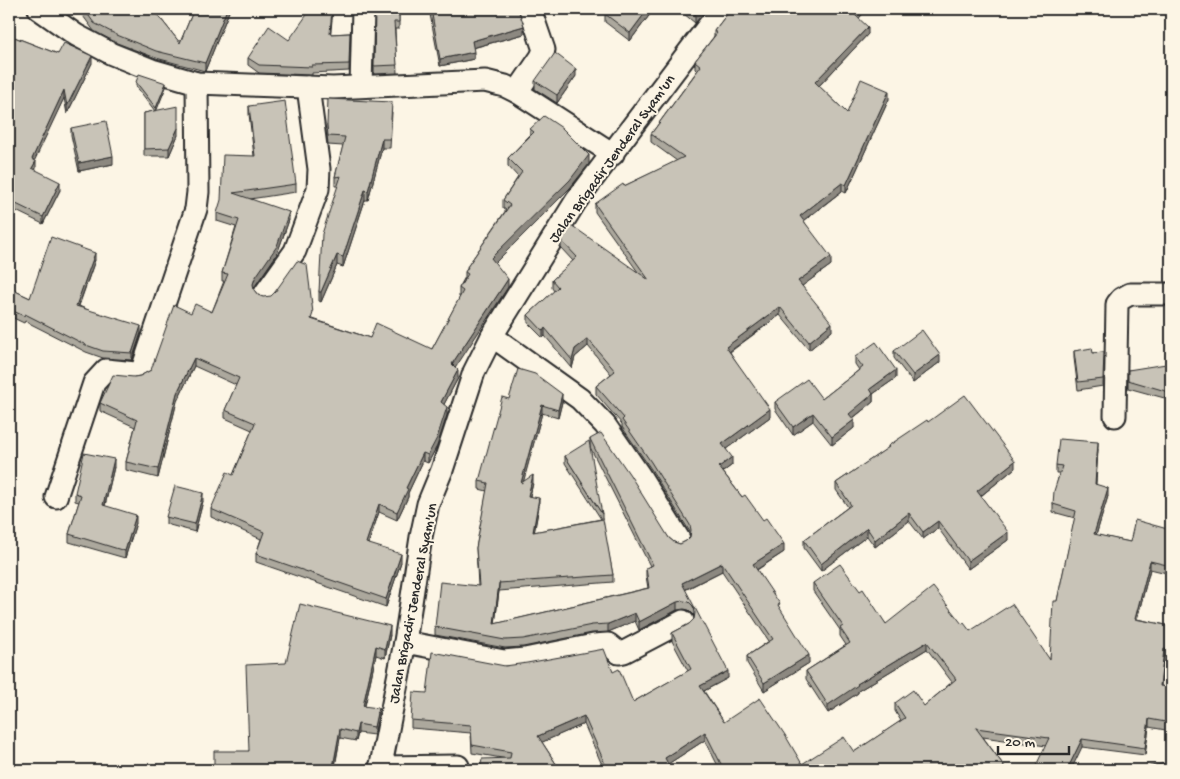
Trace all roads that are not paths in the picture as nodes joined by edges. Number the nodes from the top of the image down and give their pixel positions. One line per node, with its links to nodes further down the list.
1 (39, 9): 5 (street)
2 (363, 9): 6 (street)
3 (530, 9): 8 (street)
4 (721, 9): 9 (street, Jalan Brigadir Jenderal Syam'un)
5 (197, 83): 7 (street); 14 (street)
6 (361, 86): 7 (street); 8 (street)
7 (308, 87): 10 (street)
8 (517, 92): 9 (street)
9 (613, 154): 12 (street, Jalan Brigadir Jenderal Syam'un)
10 (265, 294)
11 (1171, 294): 13 (street)
12 (492, 336): 15 (street); 17 (street, Jalan Brigadir Jenderal Syam'un)
13 (1115, 416)
14 (56, 497)
15 (679, 539)
16 (683, 621): 17 (street)
17 (405, 642): 19 (street, Jalan Brigadir Jenderal Syam'un)
18 (458, 766): 19 (street)
19 (380, 769)

